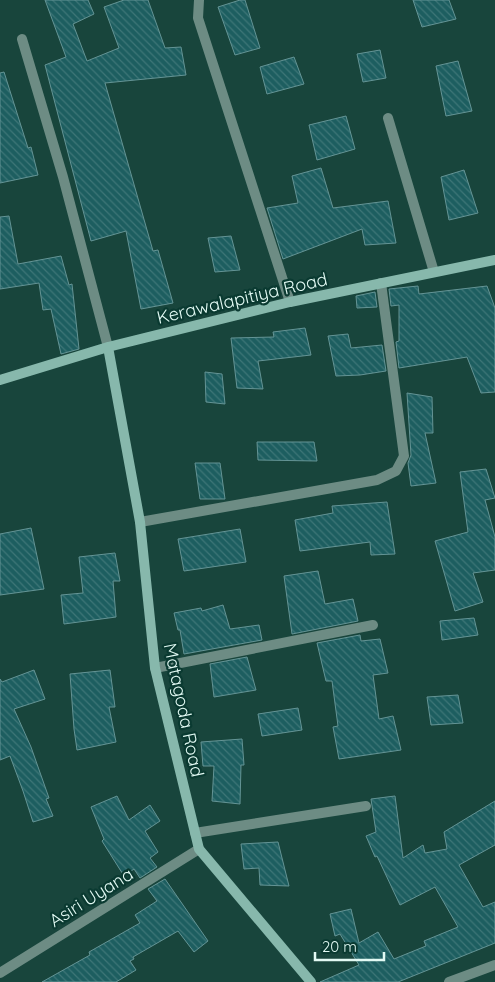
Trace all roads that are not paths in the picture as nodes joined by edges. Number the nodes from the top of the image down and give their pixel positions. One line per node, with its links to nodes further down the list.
1 (199, 0): 7 (street)
2 (22, 39): 8 (street)
3 (388, 118): 5 (street)
4 (495, 260): 5 (street, Kerawalapitiya Road)
5 (434, 272): 6 (street, Kerawalapitiya Road)
6 (381, 283): 7 (street, Kerawalapitiya Road); 10 (street)
7 (290, 302): 8 (street, Kerawalapitiya Road)
8 (108, 347): 9 (street, Kerawalapitiya Road); 10 (street, Matagoda Road)
9 (0, 380)
10 (140, 522): 12 (street, Matagoda Road)
11 (373, 625): 12 (street)
12 (155, 668): 14 (street, Matagoda Road)
13 (366, 806): 14 (street)
14 (195, 833): 15 (street, Matagoda Road)
15 (200, 849): 17 (street, Asiri Uyana); 18 (street, Matagoda Road)
16 (495, 965): 19 (street)
17 (0, 973)
18 (311, 982)
19 (449, 982)

